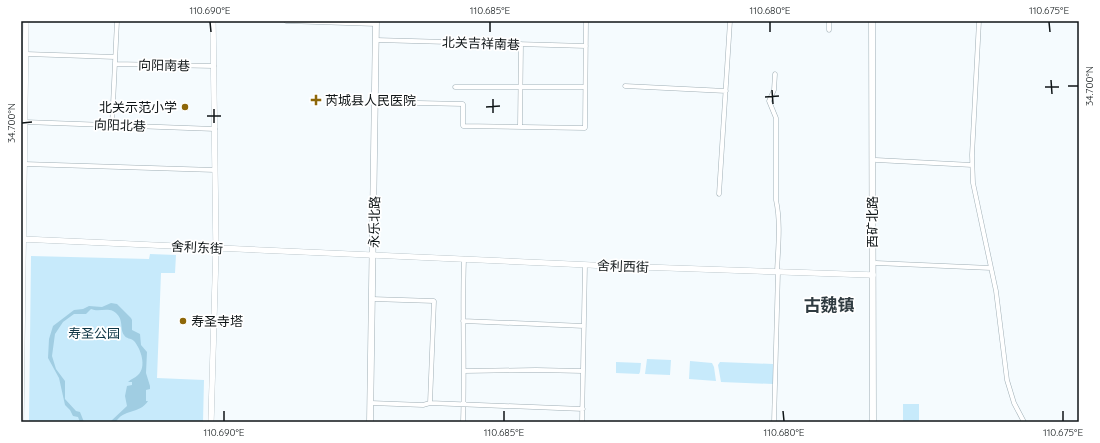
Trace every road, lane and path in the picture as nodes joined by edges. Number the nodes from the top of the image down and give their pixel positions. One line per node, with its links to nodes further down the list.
1 (26, 21): 16 (street)
2 (117, 21): 17 (street)
3 (213, 21): 19 (street)
4 (286, 21): 11 (street)
5 (586, 21): 15 (street)
6 (730, 21): 25 (street)
7 (829, 21): 12 (street)
8 (872, 21): 45 (main road, 西矿北路)
9 (876, 21): 32 (main road, 西矿北路)
10 (979, 21): 34 (street)
11 (376, 22): 13 (main road, 永乐北路)
12 (829, 30)
13 (376, 40): 14 (street, 北关吉祥南巷); 27 (main road, 永乐北路)
14 (521, 44): 15 (street, 北关吉祥南巷); 23 (street)
15 (586, 46): 24 (street)
16 (26, 54): 17 (street); 26 (street)
17 (115, 56): 18 (street)
18 (115, 64): 19 (street, 向阳南巷); 29 (street)
19 (214, 66): 31 (street)
20 (775, 74): 44 (street)
21 (625, 86): 25 (street)
22 (455, 87): 23 (street)
23 (520, 87): 24 (street); 30 (street)
24 (585, 87): 30 (street)
25 (726, 91): 36 (street)
26 (23, 99): 28 (street)
27 (375, 102): 30 (street); 39 (main road, 永乐北路)
28 (25, 122): 29 (street, 向阳北巷); 33 (street)
29 (112, 125): 31 (street, 向阳北巷)
30 (520, 126)
31 (215, 129): 35 (street)
32 (876, 160): 34 (street); 41 (main road, 西矿北路)
33 (24, 164): 35 (street); 37 (street)
34 (972, 165): 43 (street)
35 (215, 170): 38 (street)
36 (719, 194)
37 (22, 239): 38 (street, 舍利东街); 55 (street)
38 (216, 248): 39 (street, 舍利东街); 56 (street)
39 (373, 255): 40 (street, 舍利西街); 46 (main road, 永乐北路)
40 (464, 259): 42 (street, 舍利西街); 47 (street)
41 (876, 263): 43 (street); 62 (main road, 西矿北路)
42 (585, 265): 44 (street, 舍利西街); 48 (street)
43 (991, 268): 63 (street)
44 (778, 272): 45 (street, 舍利西街); 60 (street)
45 (873, 275): 61 (main road, 西矿北路)
46 (372, 299): 51 (street); 52 (main road, 永乐北路)
47 (463, 321): 48 (street); 49 (street)
48 (584, 326): 50 (street)
49 (464, 371): 50 (street); 53 (street)
50 (583, 371): 54 (street)
51 (430, 403): 52 (street); 53 (street)
52 (371, 404): 57 (main road, 永乐北路)
53 (464, 404): 54 (street); 58 (street)
54 (583, 409): 59 (street)
55 (21, 421)
56 (211, 422)
57 (370, 422)
58 (463, 422)
59 (582, 422)
60 (774, 422)
61 (874, 422)
62 (877, 422)
63 (1024, 422)

